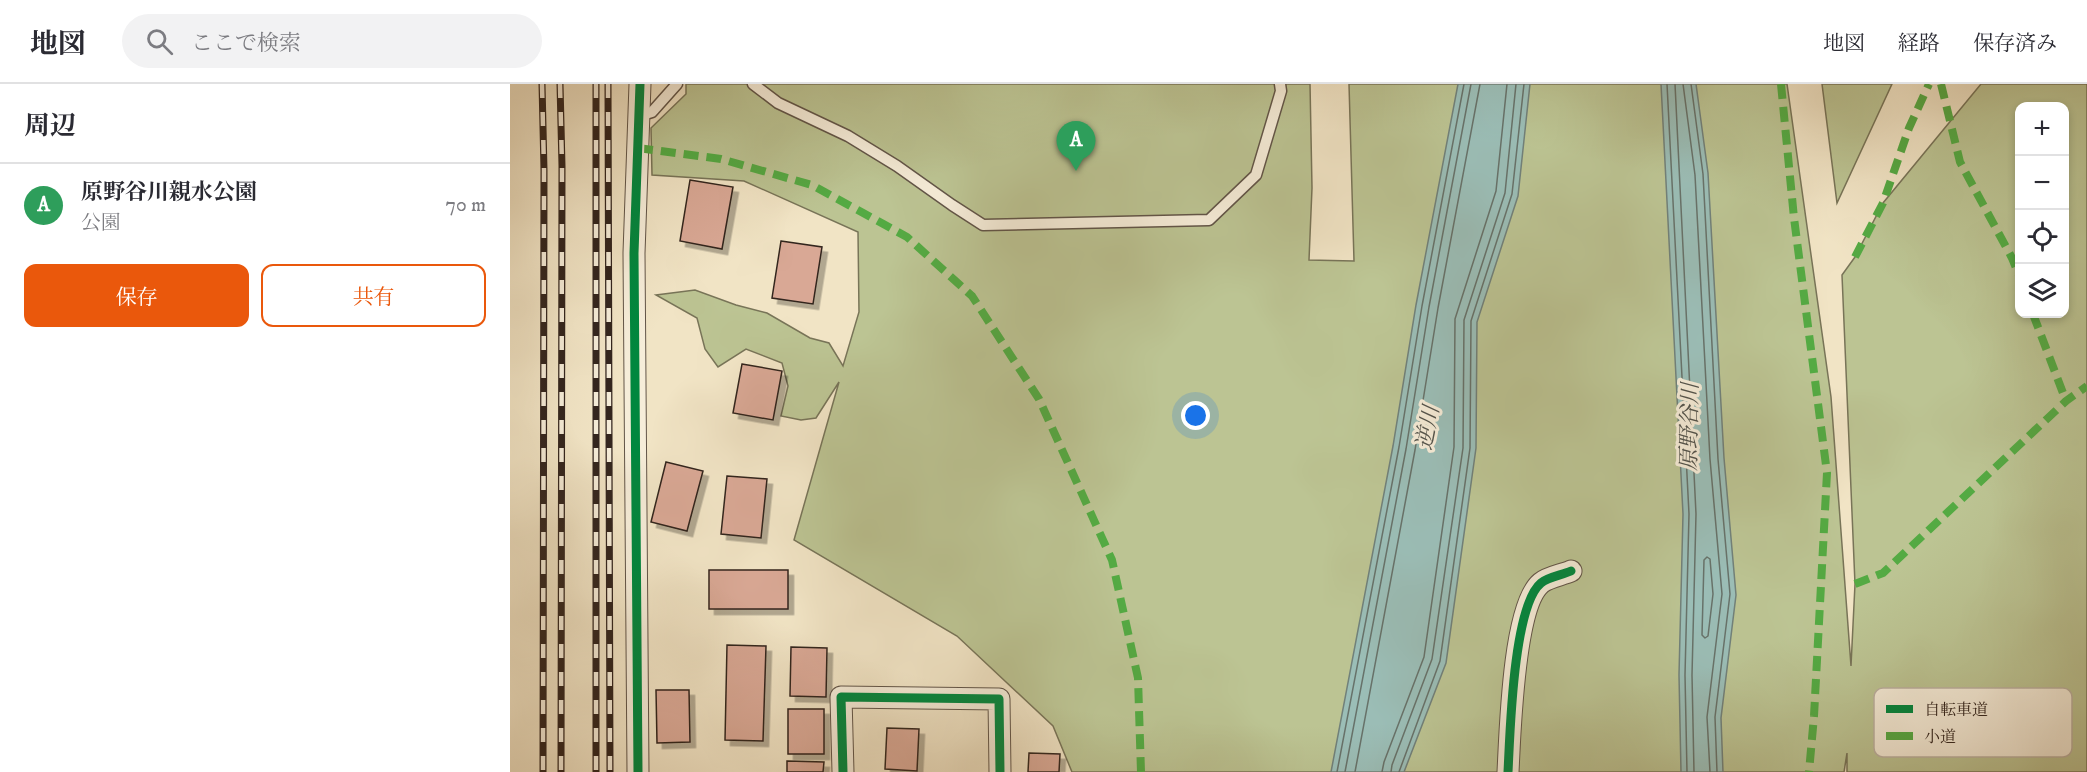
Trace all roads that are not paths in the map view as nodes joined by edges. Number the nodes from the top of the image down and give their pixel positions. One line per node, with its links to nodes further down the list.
1 (640, 84): 5 (street)
2 (677, 84): 5 (lane)
3 (753, 84): 4 (lane)
4 (1280, 84)
5 (639, 116): 7 (street)
6 (1571, 571): 10 (street)
7 (638, 772)
8 (843, 772): 9 (street)
9 (1000, 772)
10 (1508, 772)

